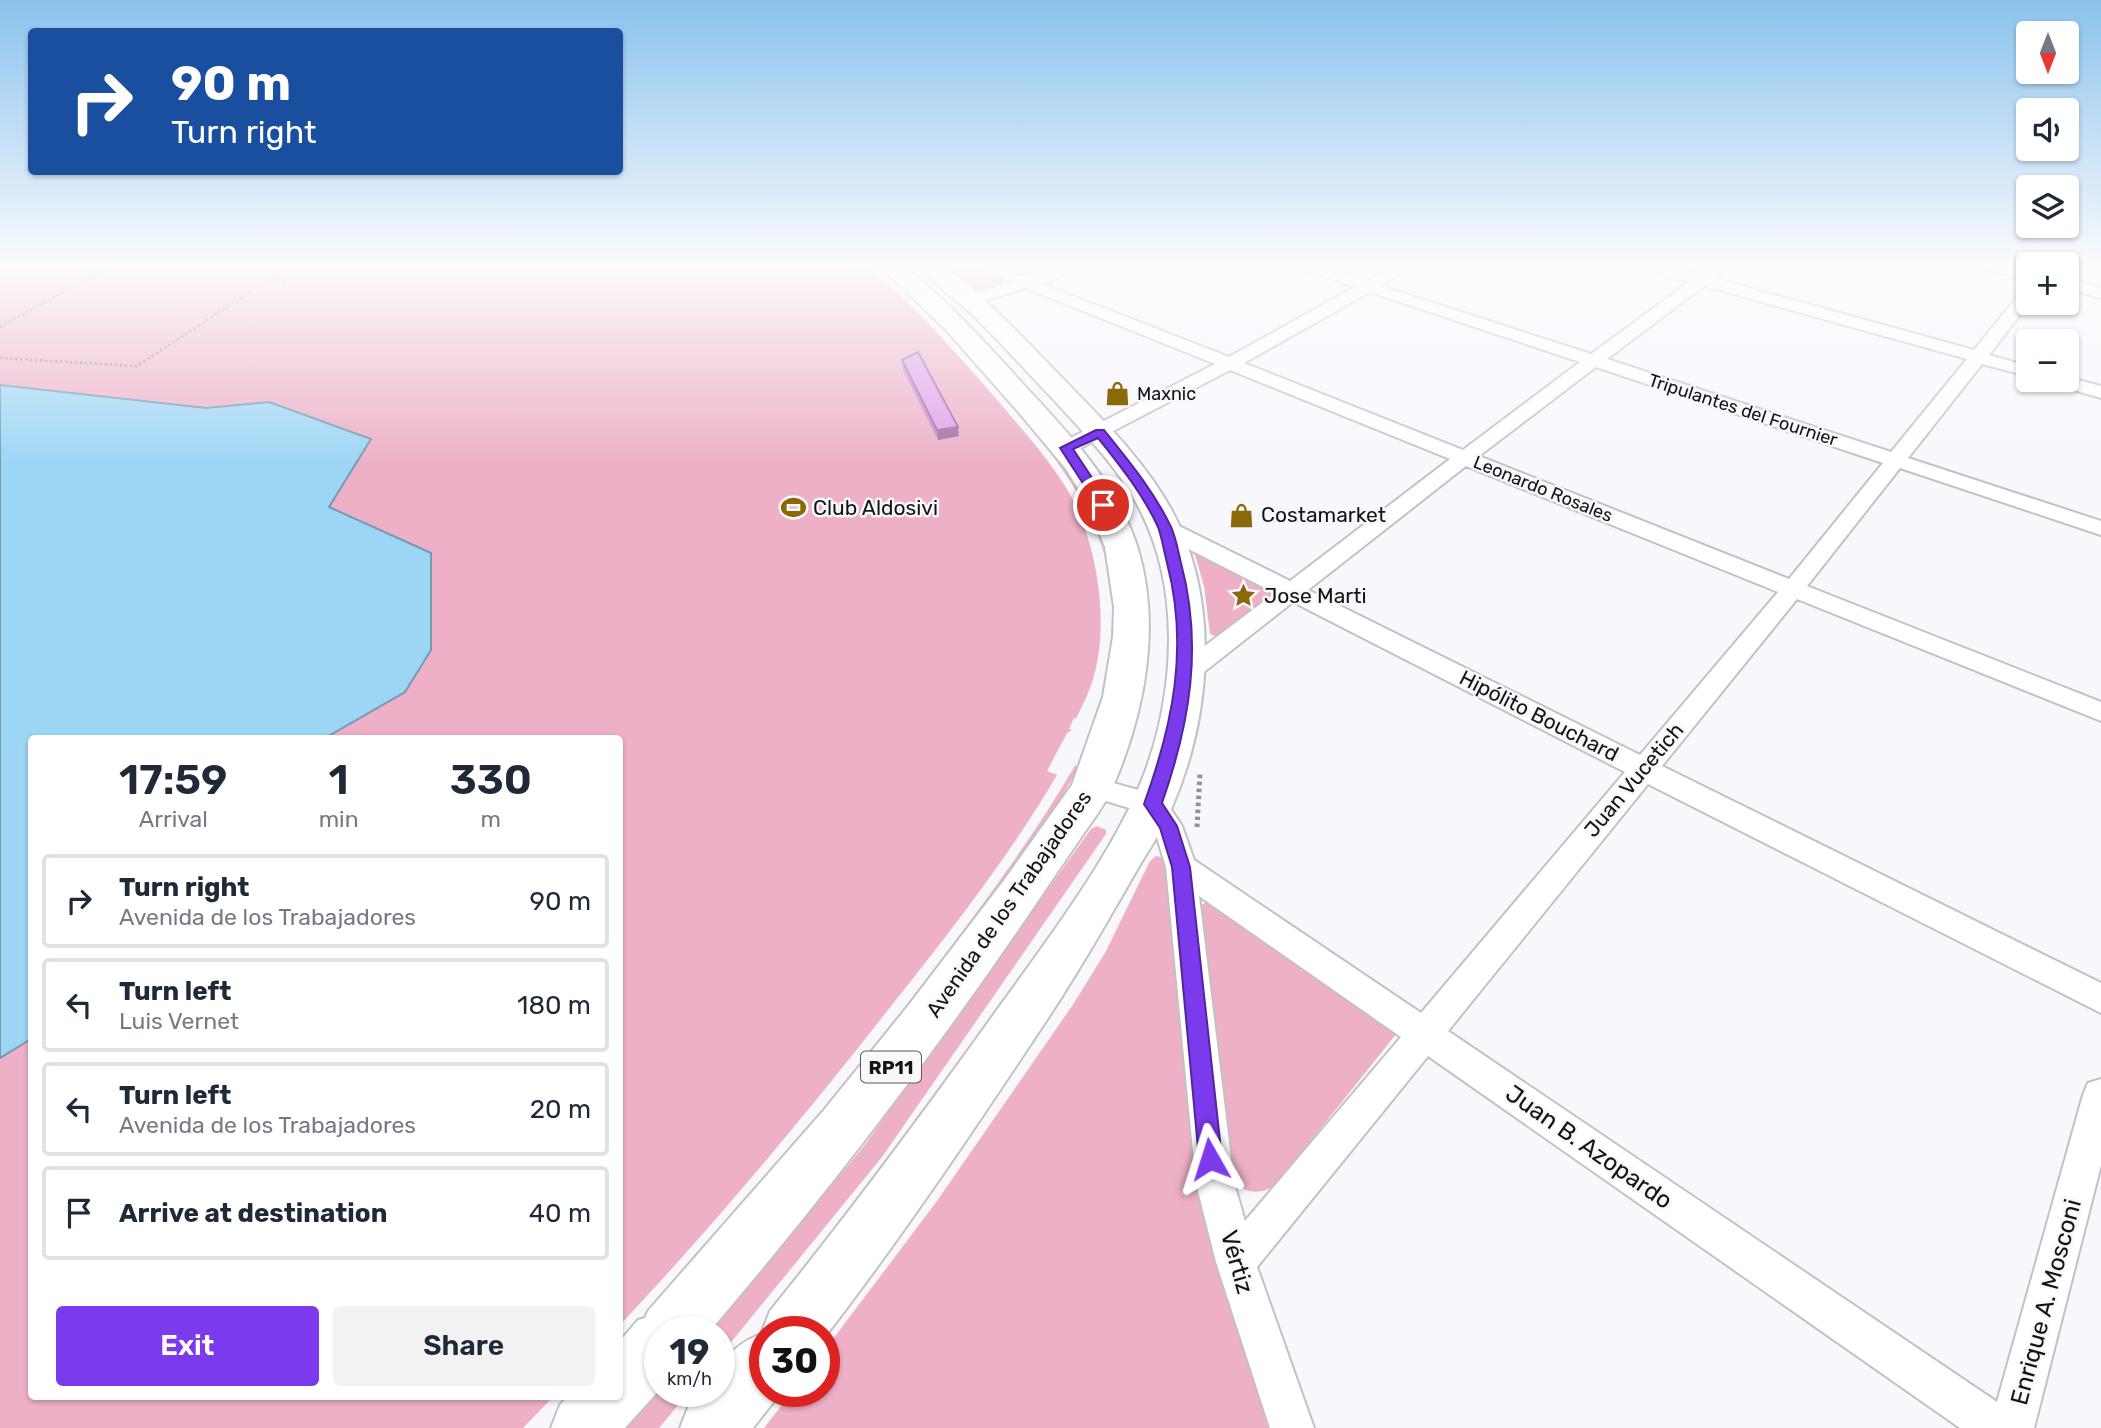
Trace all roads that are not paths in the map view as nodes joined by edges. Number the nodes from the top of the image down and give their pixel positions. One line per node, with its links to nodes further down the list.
1 (963, 333): 16 (main road, Avenida de los Trabajadores / RP11)
2 (1002, 333): 15 (main road)
3 (1151, 333): 11 (street, Leonardo Rosales)
4 (1284, 333): 11 (street)
5 (1508, 333): 10 (street, Tripulantes del Fournier)
6 (1631, 333): 10 (street)
7 (1891, 333): 9 (street)
8 (1997, 333): 9 (street, Juan Vucetich)
9 (1978, 357): 12 (street); 18 (street, Juan Vucetich)
10 (1593, 361): 17 (street); 18 (street, Tripulantes del Fournier)
11 (1229, 364): 15 (street); 17 (street, Leonardo Rosales)
12 (2016, 368)
13 (2079, 386): 14 (street)
14 (2101, 392)
15 (1100, 433): 16 (street); 19 (main road)
16 (1066, 448): 26 (main road, Avenida de los Trabajadores / RP11)
17 (1464, 458): 21 (street, Leonardo Rosales); 22 (street)
18 (1896, 461): 20 (street, Tripulantes del Fournier); 21 (street, Juan Vucetich)
19 (1165, 528): 22 (street, Hipólito Bouchard); 23 (main road)
20 (2101, 528)
21 (1793, 589): 24 (street, Leonardo Rosales); 25 (street, Juan Vucetich)
22 (1292, 592): 23 (street); 25 (street, Hipólito Bouchard)
23 (1186, 673): 27 (main road)
24 (2101, 712)
25 (1643, 768): 29 (street, Hipólito Bouchard); 30 (street, Juan Vucetich)
26 (1093, 787): 27 (street); 33 (main road, Avenida de los Trabajadores / RP11)
27 (1153, 804): 28 (street, Vértiz); 34 (main road)
28 (1181, 867): 30 (street, Juan B. Azopardo); 32 (street, Vértiz)
29 (2101, 999)
30 (1423, 1033): 32 (street, Juan Vucetich); 42 (street, Juan B. Azopardo)
31 (2101, 1095): 43 (street, Enrique A. Mosconi)
32 (1236, 1262): 41 (street, Vértiz)
33 (683, 1316)
34 (803, 1316)
35 (644, 1360): 37 (main road)
36 (749, 1383): 40 (main road)
37 (623, 1384)
38 (608, 1400): 39 (main road)
39 (583, 1428)
40 (712, 1428)
41 (1292, 1428)
42 (1997, 1428)
43 (2012, 1428)

